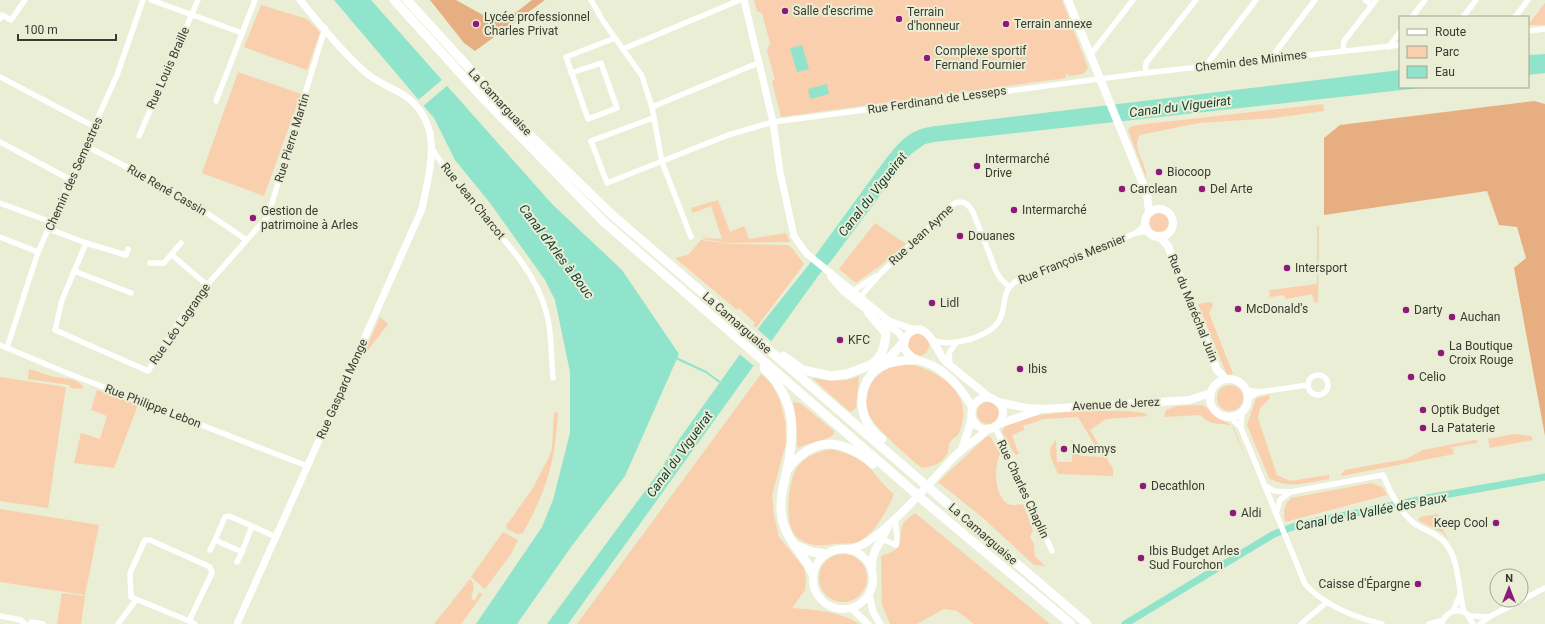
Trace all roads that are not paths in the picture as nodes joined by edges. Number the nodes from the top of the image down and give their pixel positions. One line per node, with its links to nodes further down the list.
1 (25, 0): 27 (street)
2 (144, 0): 51 (street, Chemin des Semestres)
3 (152, 0): 23 (street)
4 (198, 0): 23 (street, Rue Louis Braille)
5 (255, 0): 31 (street)
6 (300, 0): 28 (street, Rue Jean Charcot)
7 (394, 0): 94 (highway, La Camarguaise)
8 (407, 0): 37 (highway, La Camarguaise)
9 (411, 0): 37 (highway)
10 (591, 0): 33 (street)
11 (742, 0): 36 (street); 41 (street)
12 (1133, 0): 39 (street)
13 (1196, 0): 44 (street)
14 (1256, 0): 42 (street)
15 (1315, 0): 40 (street)
16 (1365, 0): 22 (street)
17 (1376, 0): 22 (street)
18 (1426, 0): 24 (street)
19 (1476, 0): 25 (street)
20 (1528, 0): 26 (street)
21 (1070, 1): 39 (main road)
22 (1372, 5): 38 (street)
23 (192, 14): 31 (street); 52 (street, Rue Louis Braille)
24 (1413, 16)
25 (1464, 16)
26 (1516, 16)
27 (0, 19)
28 (325, 28): 55 (street, Rue Jean Charcot); 69 (street, Rue Pierre Martin)
29 (1545, 29): 30 (street)
30 (1529, 32)
31 (242, 33): 47 (street)
32 (1399, 33): 35 (street)
33 (615, 38): 36 (street); 43 (street)
34 (1399, 46): 35 (street, Chemin des Minimes)
35 (1389, 47): 38 (street, Chemin des Minimes)
36 (623, 49): 48 (street)
37 (453, 50): 92 (highway, La Camarguaise)
38 (1343, 51): 40 (street, Chemin des Minimes)
39 (1091, 54): 46 (main road)
40 (1274, 58): 42 (street, Chemin des Minimes)
41 (758, 63): 48 (street); 50 (street)
42 (1208, 66): 44 (street, Chemin des Minimes)
43 (571, 73): 43 (street)
44 (1145, 73): 46 (street, Chemin des Minimes)
45 (0, 77): 51 (street)
46 (1102, 79): 50 (street, Rue Ferdinand de Lesseps); 58 (main road)
47 (216, 101)
48 (652, 107): 49 (street)
49 (653, 118): 56 (street); 56 (street, Rue Ferdinand de Lesseps)
50 (773, 122): 56 (street, Rue Ferdinand de Lesseps); 78 (street)
51 (95, 127): 54 (street, Chemin des Semestres)
52 (139, 136)
53 (0, 142): 57 (street)
54 (86, 146): 57 (street, Chemin des Semestres); 69 (street, Rue René Cassin)
55 (432, 149): 98 (street, Rue Jean Charcot); 116 (street, Rue Gaspard Monge)
56 (662, 162): 68 (street)
57 (71, 180): 62 (street, Chemin des Semestres)
58 (1147, 194): 60 (main road); 61 (main road)
59 (0, 203): 62 (street)
60 (1159, 209): 61 (main road); 65 (main road)
61 (1149, 212): 63 (main road)
62 (51, 222): 64 (street, Chemin des Semestres)
63 (1147, 228): 66 (main road); 81 (street, Rue François Mesnier)
64 (49, 229): 70 (street); 74 (street, Chemin des Semestres)
65 (1169, 232): 66 (main road); 72 (main road, Rue du Maréchal Juin)
66 (1158, 236): 72 (main road, Rue du Maréchal Juin)
67 (0, 237): 74 (street)
68 (691, 237)
69 (246, 240): 80 (street, Rue Léo Lagrange)
70 (86, 243): 73 (street); 77 (street, Rue Léo Lagrange)
71 (182, 243): 75 (street)
72 (1168, 246): 97 (main road, Rue du Maréchal Juin)
73 (128, 250)
74 (38, 252): 91 (street, Chemin des Semestres)
75 (172, 255): 76 (street); 80 (street)
76 (150, 263)
77 (74, 271): 80 (street, Rue Léo Lagrange); 83 (street)
78 (828, 271): 82 (street); 85 (street)
79 (880, 274): 81 (street, Rue Jean Ayme); 82 (street, Rue Jean Ayme); 84 (street, Rue Jean Ayme)
80 (207, 285)
81 (1008, 286): 89 (street)
82 (853, 291): 84 (street)
83 (131, 293)
84 (860, 297): 86 (street)
85 (868, 312): 88 (street); 96 (highway)
86 (915, 330): 87 (main road); 88 (main road)
87 (933, 340): 89 (street); 95 (main road)
88 (904, 341): 93 (main road); 96 (highway)
89 (957, 343): 95 (street)
90 (0, 345): 91 (street, Rue Philippe Lebon)
91 (7, 348): 116 (street, Rue Philippe Lebon)
92 (773, 351): 96 (highway); 118 (highway, La Camarguaise)
93 (915, 360): 108 (main road); 118 (highway)
94 (763, 363): 117 (highway); 119 (highway, La Camarguaise)
95 (950, 366): 104 (main road)
96 (866, 368)
97 (1217, 370): 99 (main road, Rue du Maréchal Juin); 100 (main road, Rue du Maréchal Juin)
98 (553, 378)
99 (1226, 379): 100 (main road); 103 (main road)
100 (1216, 384): 102 (main road)
101 (1308, 385): 103 (street)
102 (1211, 393): 105 (main road, Avenue de Jerez); 107 (main road)
103 (1248, 394): 110 (main road)
104 (990, 398): 106 (main road); 108 (main road)
105 (1189, 400): 107 (main road, Avenue de Jerez); 109 (main road, Avenue de Jerez)
106 (998, 402): 109 (main road, Avenue de Jerez); 113 (main road)
107 (1212, 404): 111 (main road)
108 (972, 407): 112 (main road)
109 (1044, 409): 113 (main road, Avenue de Jerez)
110 (1242, 412): 111 (main road); 114 (street)
111 (1230, 417): 114 (street)
112 (972, 418): 113 (main road); 115 (main road)
113 (994, 427): 115 (main road, Avenue de Jerez); 132 (street, Rue Charles Chaplin)
114 (1241, 428): 120 (street)
115 (961, 450): 123 (main road)
116 (307, 466): 126 (street, Rue Gaspard Monge)
117 (786, 471): 119 (highway); 129 (highway)
118 (912, 473): 160 (highway, La Camarguaise)
119 (902, 481): 159 (highway, La Camarguaise)
120 (1264, 485): 121 (street); 122 (street)
121 (1290, 492): 122 (street); 140 (street)
122 (1276, 515): 142 (street)
123 (895, 519): 124 (main road); 127 (street)
124 (888, 525): 127 (main road); 130 (main road)
125 (252, 526): 126 (street); 128 (street); 133 (street)
126 (276, 537): 156 (street, Rue Gaspard Monge)
127 (882, 539): 136 (main road)
128 (215, 540): 131 (street); 133 (street)
129 (794, 544): 134 (highway); 137 (highway)
130 (848, 549): 134 (main road); 136 (main road)
131 (210, 550)
132 (1052, 551)
133 (242, 552): 135 (street)
134 (826, 554): 137 (main road)
135 (237, 562)
136 (872, 571): 139 (main road)
137 (813, 574): 143 (main road)
138 (1545, 588): 148 (street)
139 (869, 593): 143 (main road); 158 (street)
140 (1460, 595): 144 (street); 145 (street)
141 (136, 600): 149 (street); 149 (street); 154 (street)
142 (1327, 602): 161 (street); 162 (street)
143 (851, 608): 157 (street)
144 (1453, 611): 145 (street); 150 (street)
145 (1464, 612): 147 (street)
146 (0, 616): 151 (street)
147 (1470, 616): 148 (street); 164 (street)
148 (1489, 617): 165 (street)
149 (189, 621): 155 (street)
150 (1442, 622): 163 (street)
151 (25, 624)
152 (30, 624): 153 (street)
153 (43, 624)
154 (118, 624)
155 (195, 624)
156 (237, 624)
157 (868, 624)
158 (880, 624)
159 (1071, 624)
160 (1088, 624)
161 (1301, 624)
162 (1382, 624)
163 (1429, 624)
164 (1473, 624)
165 (1480, 624)

